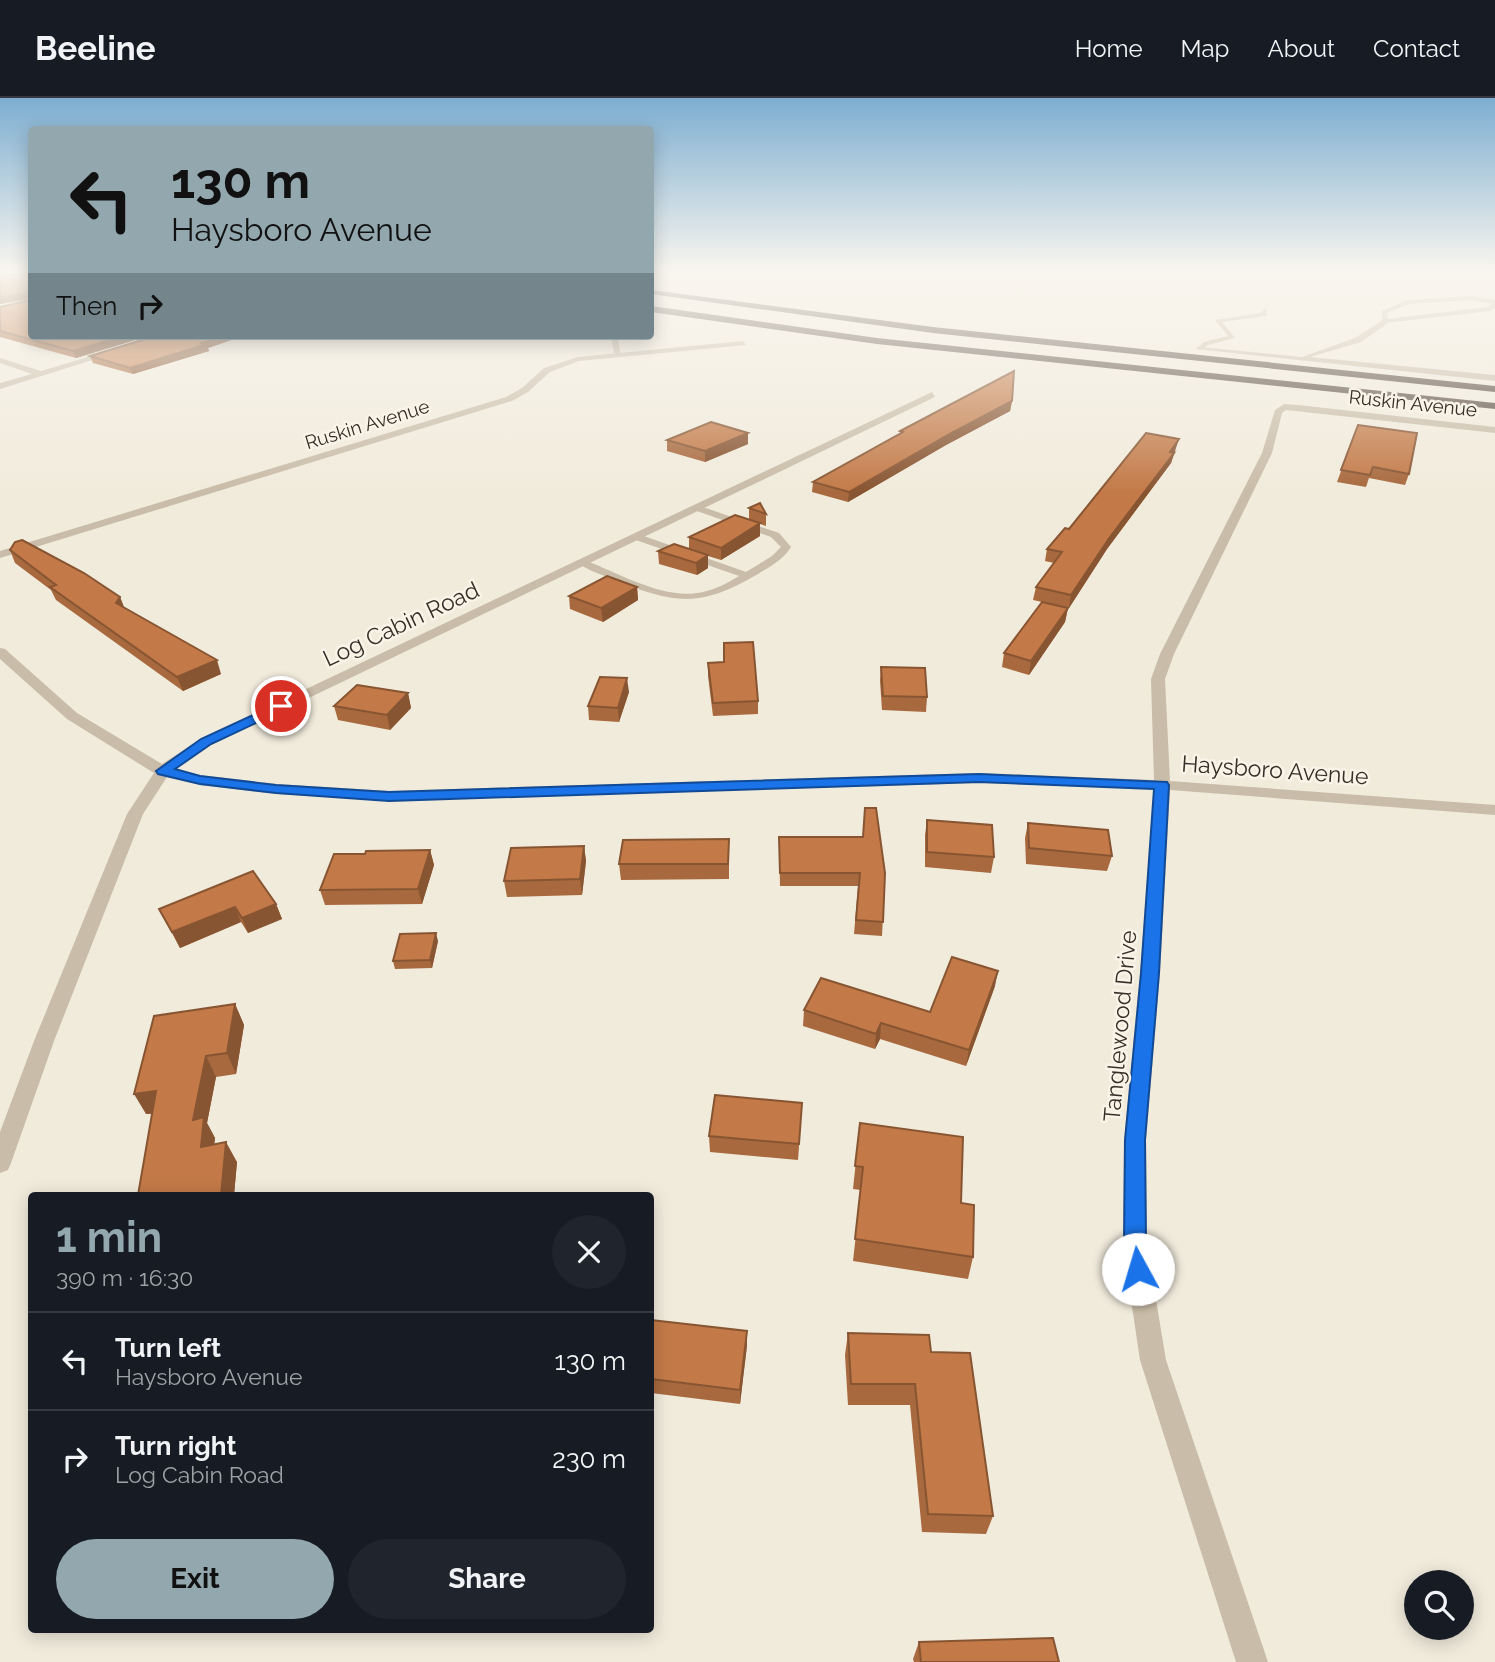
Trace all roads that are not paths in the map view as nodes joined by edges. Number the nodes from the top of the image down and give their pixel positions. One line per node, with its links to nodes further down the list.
1 (616, 346): 9 (lane)
2 (709, 346): 9 (street, Ruskin Avenue)
3 (928, 346): 17 (highway)
4 (1085, 346): 15 (highway)
5 (1203, 346): 8 (lane)
6 (1338, 346): 10 (street)
7 (128, 347): 12 (street)
8 (1200, 349): 10 (street)
9 (618, 354): 22 (street, Ruskin Avenue)
10 (1299, 358): 13 (street)
11 (0, 360): 12 (street)
12 (41, 374): 14 (street)
13 (1495, 378)
14 (0, 386)
15 (1495, 389)
16 (932, 395): 20 (street, Log Cabin Road)
17 (1495, 406)
18 (1284, 407): 19 (street, Ruskin Avenue); 27 (street, Tanglewood Drive)
19 (1495, 430)
20 (697, 508): 21 (street, Log Cabin Road); 24 (lane)
21 (637, 537): 23 (street, Log Cabin Road); 24 (lane)
22 (0, 555)
23 (583, 563): 24 (lane); 26 (street, Log Cabin Road)
24 (748, 576)
25 (0, 652): 26 (street, Haysboro Avenue)
26 (163, 771): 27 (street, Haysboro Avenue); 29 (street, Log Cabin Road)
27 (1162, 785): 28 (street, Haysboro Avenue); 30 (street, Tanglewood Drive)
28 (1495, 810)
29 (0, 1163)
30 (1252, 1662)

